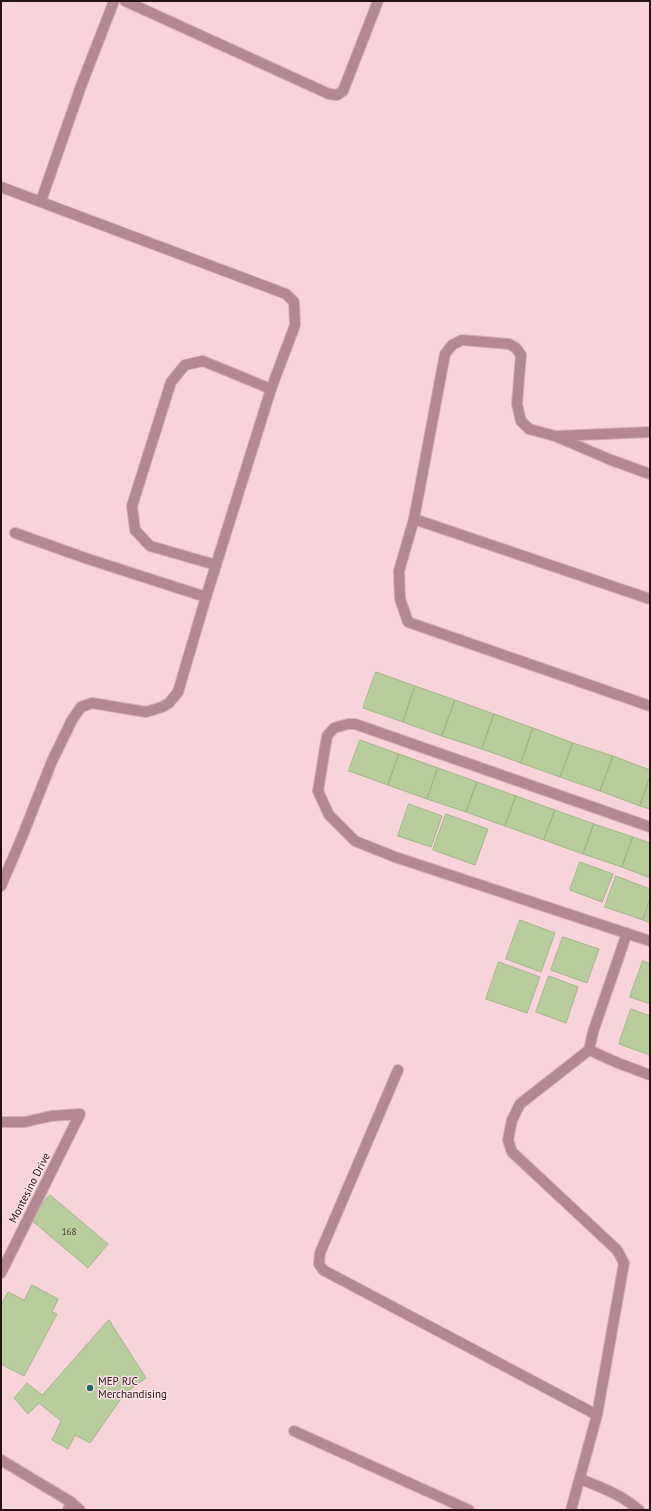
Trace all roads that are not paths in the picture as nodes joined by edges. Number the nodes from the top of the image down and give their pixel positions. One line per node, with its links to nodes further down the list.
1 (114, 1): 5 (street)
2 (125, 1): 3 (street)
3 (378, 1)
4 (1, 187): 5 (street)
5 (41, 201): 6 (street)
6 (271, 389): 12 (street); 12 (street)
7 (650, 432): 8 (street)
8 (555, 436): 9 (street); 10 (street)
9 (650, 474)
10 (414, 519): 14 (street); 15 (street)
11 (15, 533): 13 (street)
12 (216, 565): 13 (street)
13 (206, 597): 17 (street)
14 (650, 599)
15 (650, 706)
16 (650, 827): 18 (street)
17 (1, 886)
18 (627, 932): 19 (street); 20 (street)
19 (650, 941)
20 (589, 1050): 22 (street); 25 (street)
21 (398, 1070): 25 (street)
22 (650, 1075)
23 (1, 1122): 24 (street, Montesino Drive)
24 (1, 1273)
25 (597, 1416): 28 (street)
26 (294, 1431): 31 (street)
27 (1, 1460): 29 (street)
28 (580, 1479): 32 (street); 33 (street)
29 (70, 1506): 30 (street)
30 (80, 1510)
31 (469, 1510)
32 (571, 1510)
33 (639, 1510)

